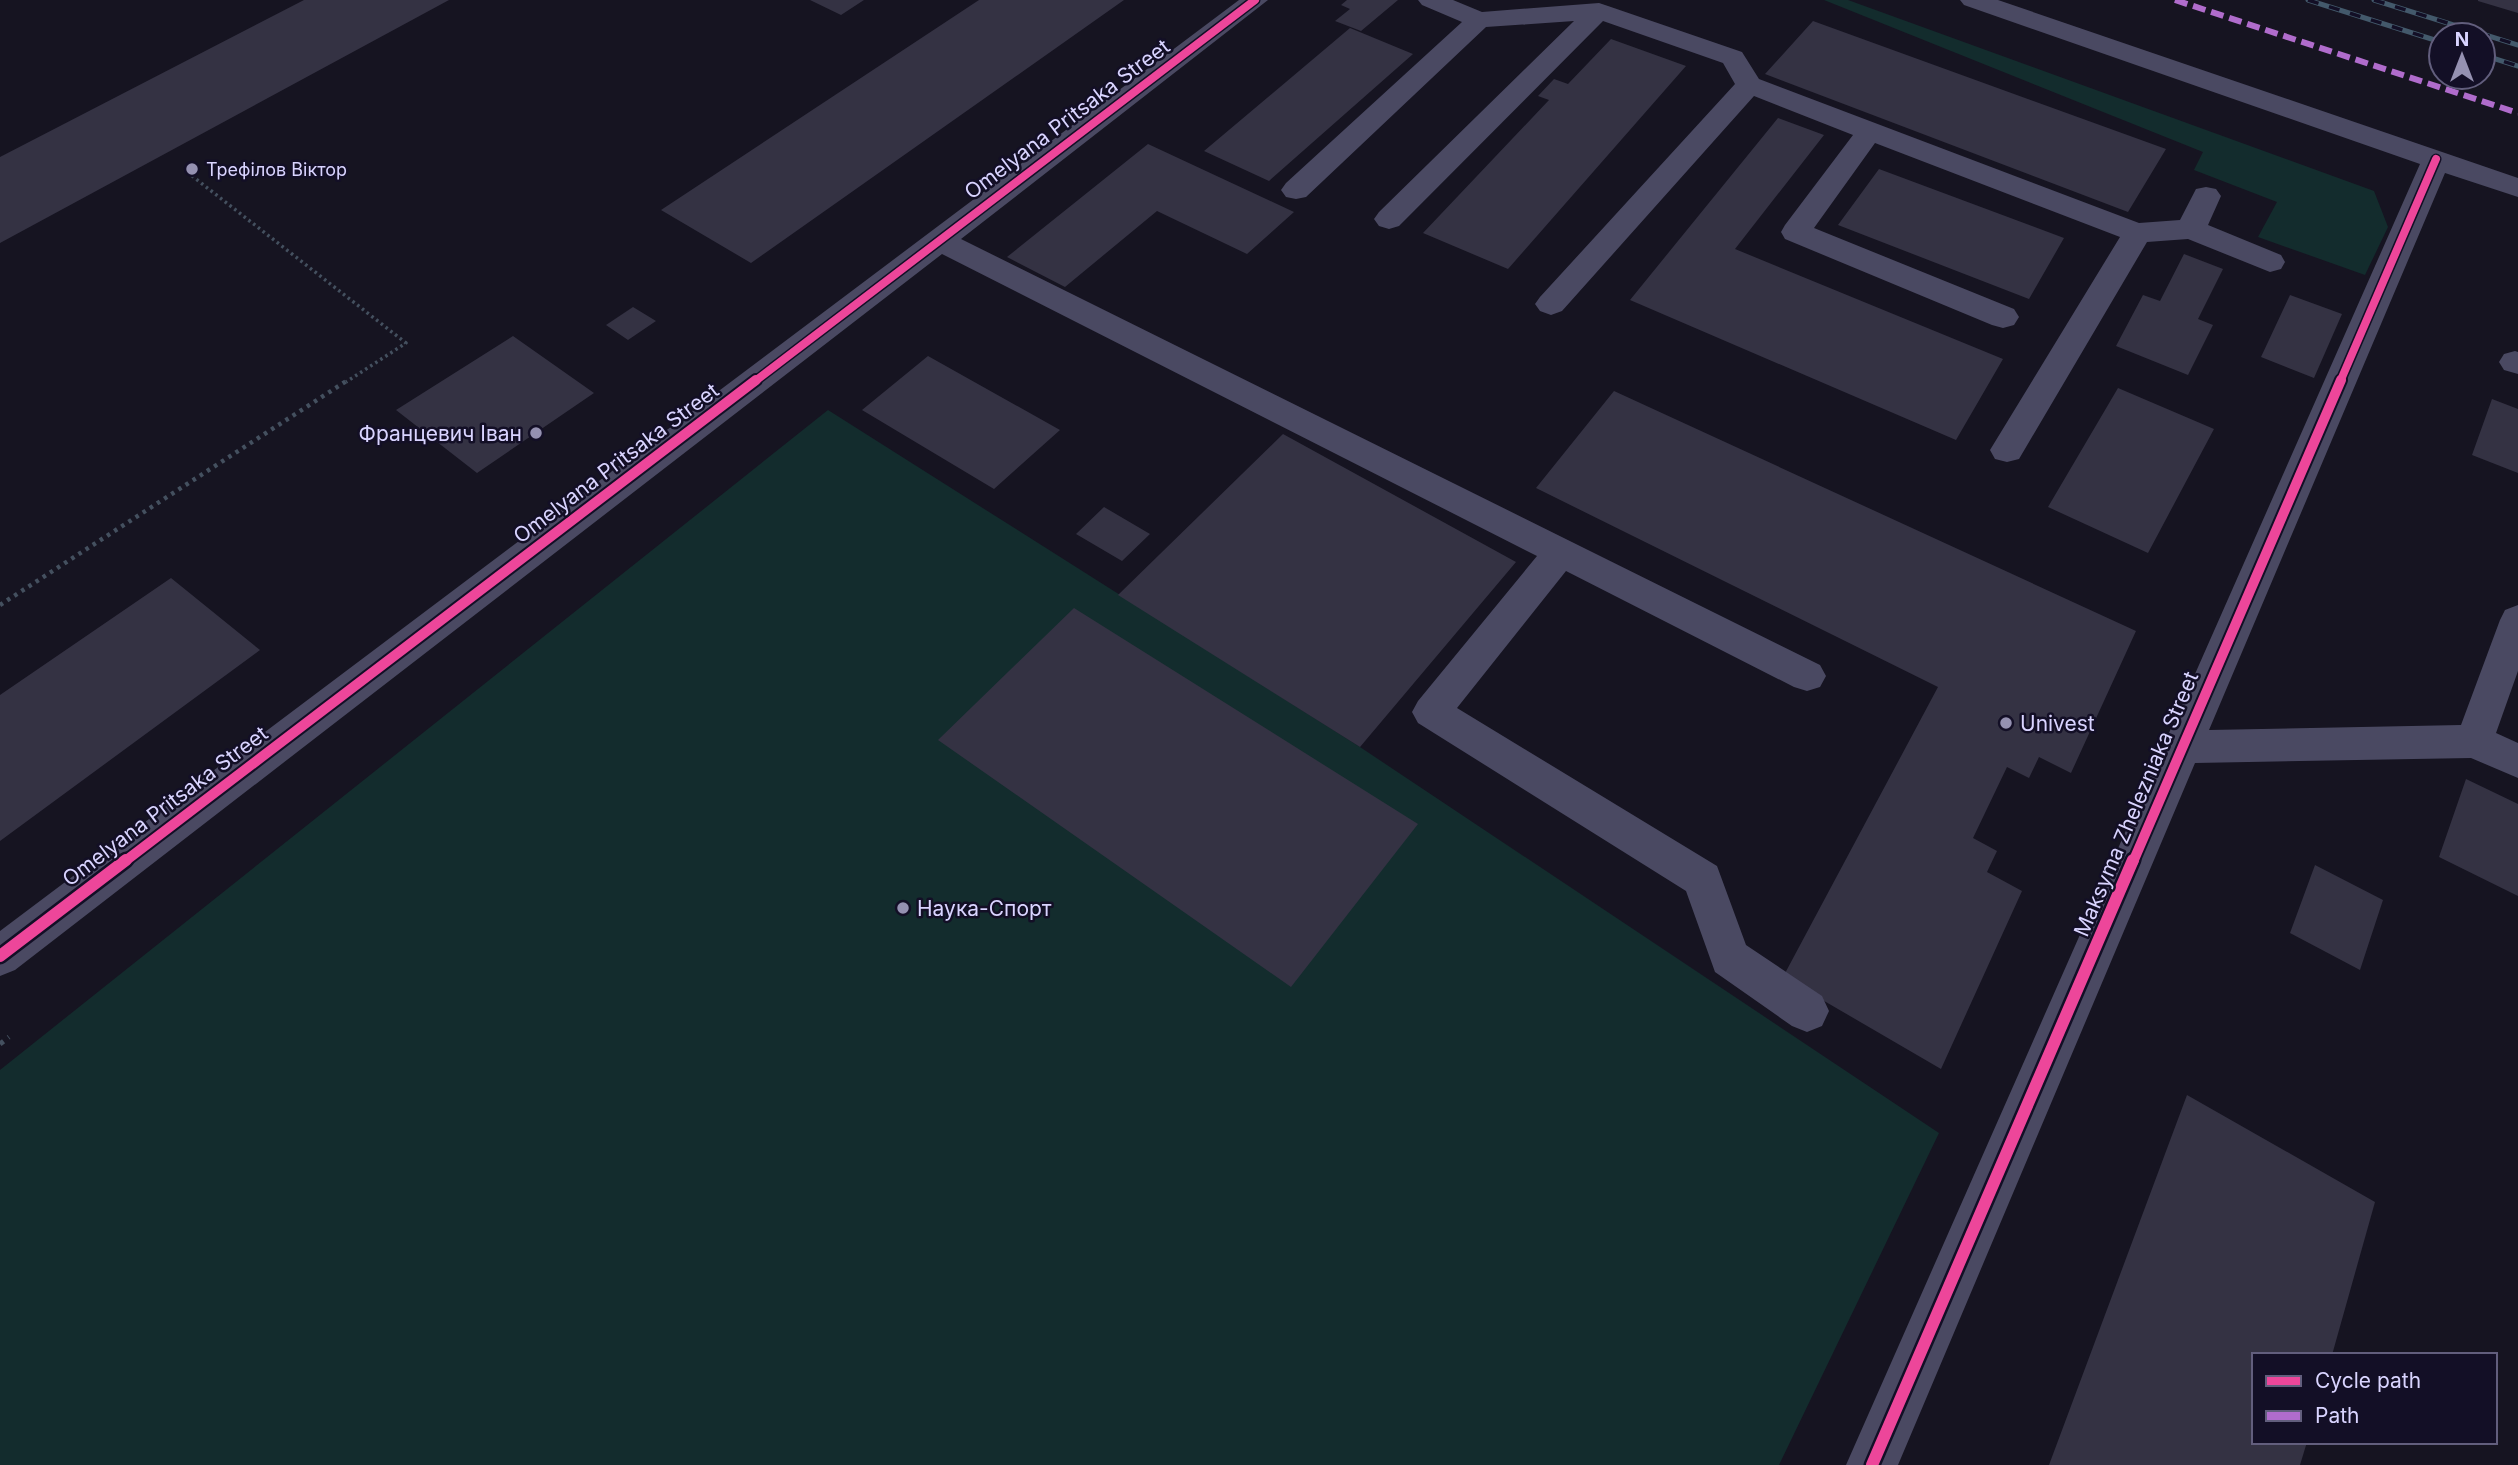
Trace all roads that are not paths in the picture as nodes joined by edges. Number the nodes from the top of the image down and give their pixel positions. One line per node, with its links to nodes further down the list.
1 (1255, 0): 15 (street, Omelyana Pritsaka Street)
2 (1431, 0): 5 (street)
3 (1973, 0): 8 (street)
4 (1599, 11): 5 (street); 6 (street); 12 (street)
5 (1479, 20): 10 (street)
6 (1749, 85): 7 (street); 17 (street)
7 (1870, 131): 14 (street); 18 (street)
8 (2436, 159): 9 (street); 24 (street, Maksyma Zhelezniaka Street)
9 (2518, 188)
10 (1296, 190)
11 (2206, 196): 13 (street)
12 (1390, 219)
13 (2191, 229): 14 (street); 16 (street)
14 (2137, 233): 19 (street)
15 (940, 240): 20 (street); 26 (street, Omelyana Pritsaka Street)
16 (2270, 262)
17 (1551, 304)
18 (2003, 317)
19 (2007, 450)
20 (1561, 552): 22 (street); 27 (street)
21 (2518, 620): 23 (street)
22 (1807, 676)
23 (2474, 741): 24 (street); 25 (street)
24 (2182, 747): 28 (street, Maksyma Zhelezniaka Street)
25 (2518, 761)
26 (0, 956)
27 (1807, 1011)
28 (1872, 1465)

